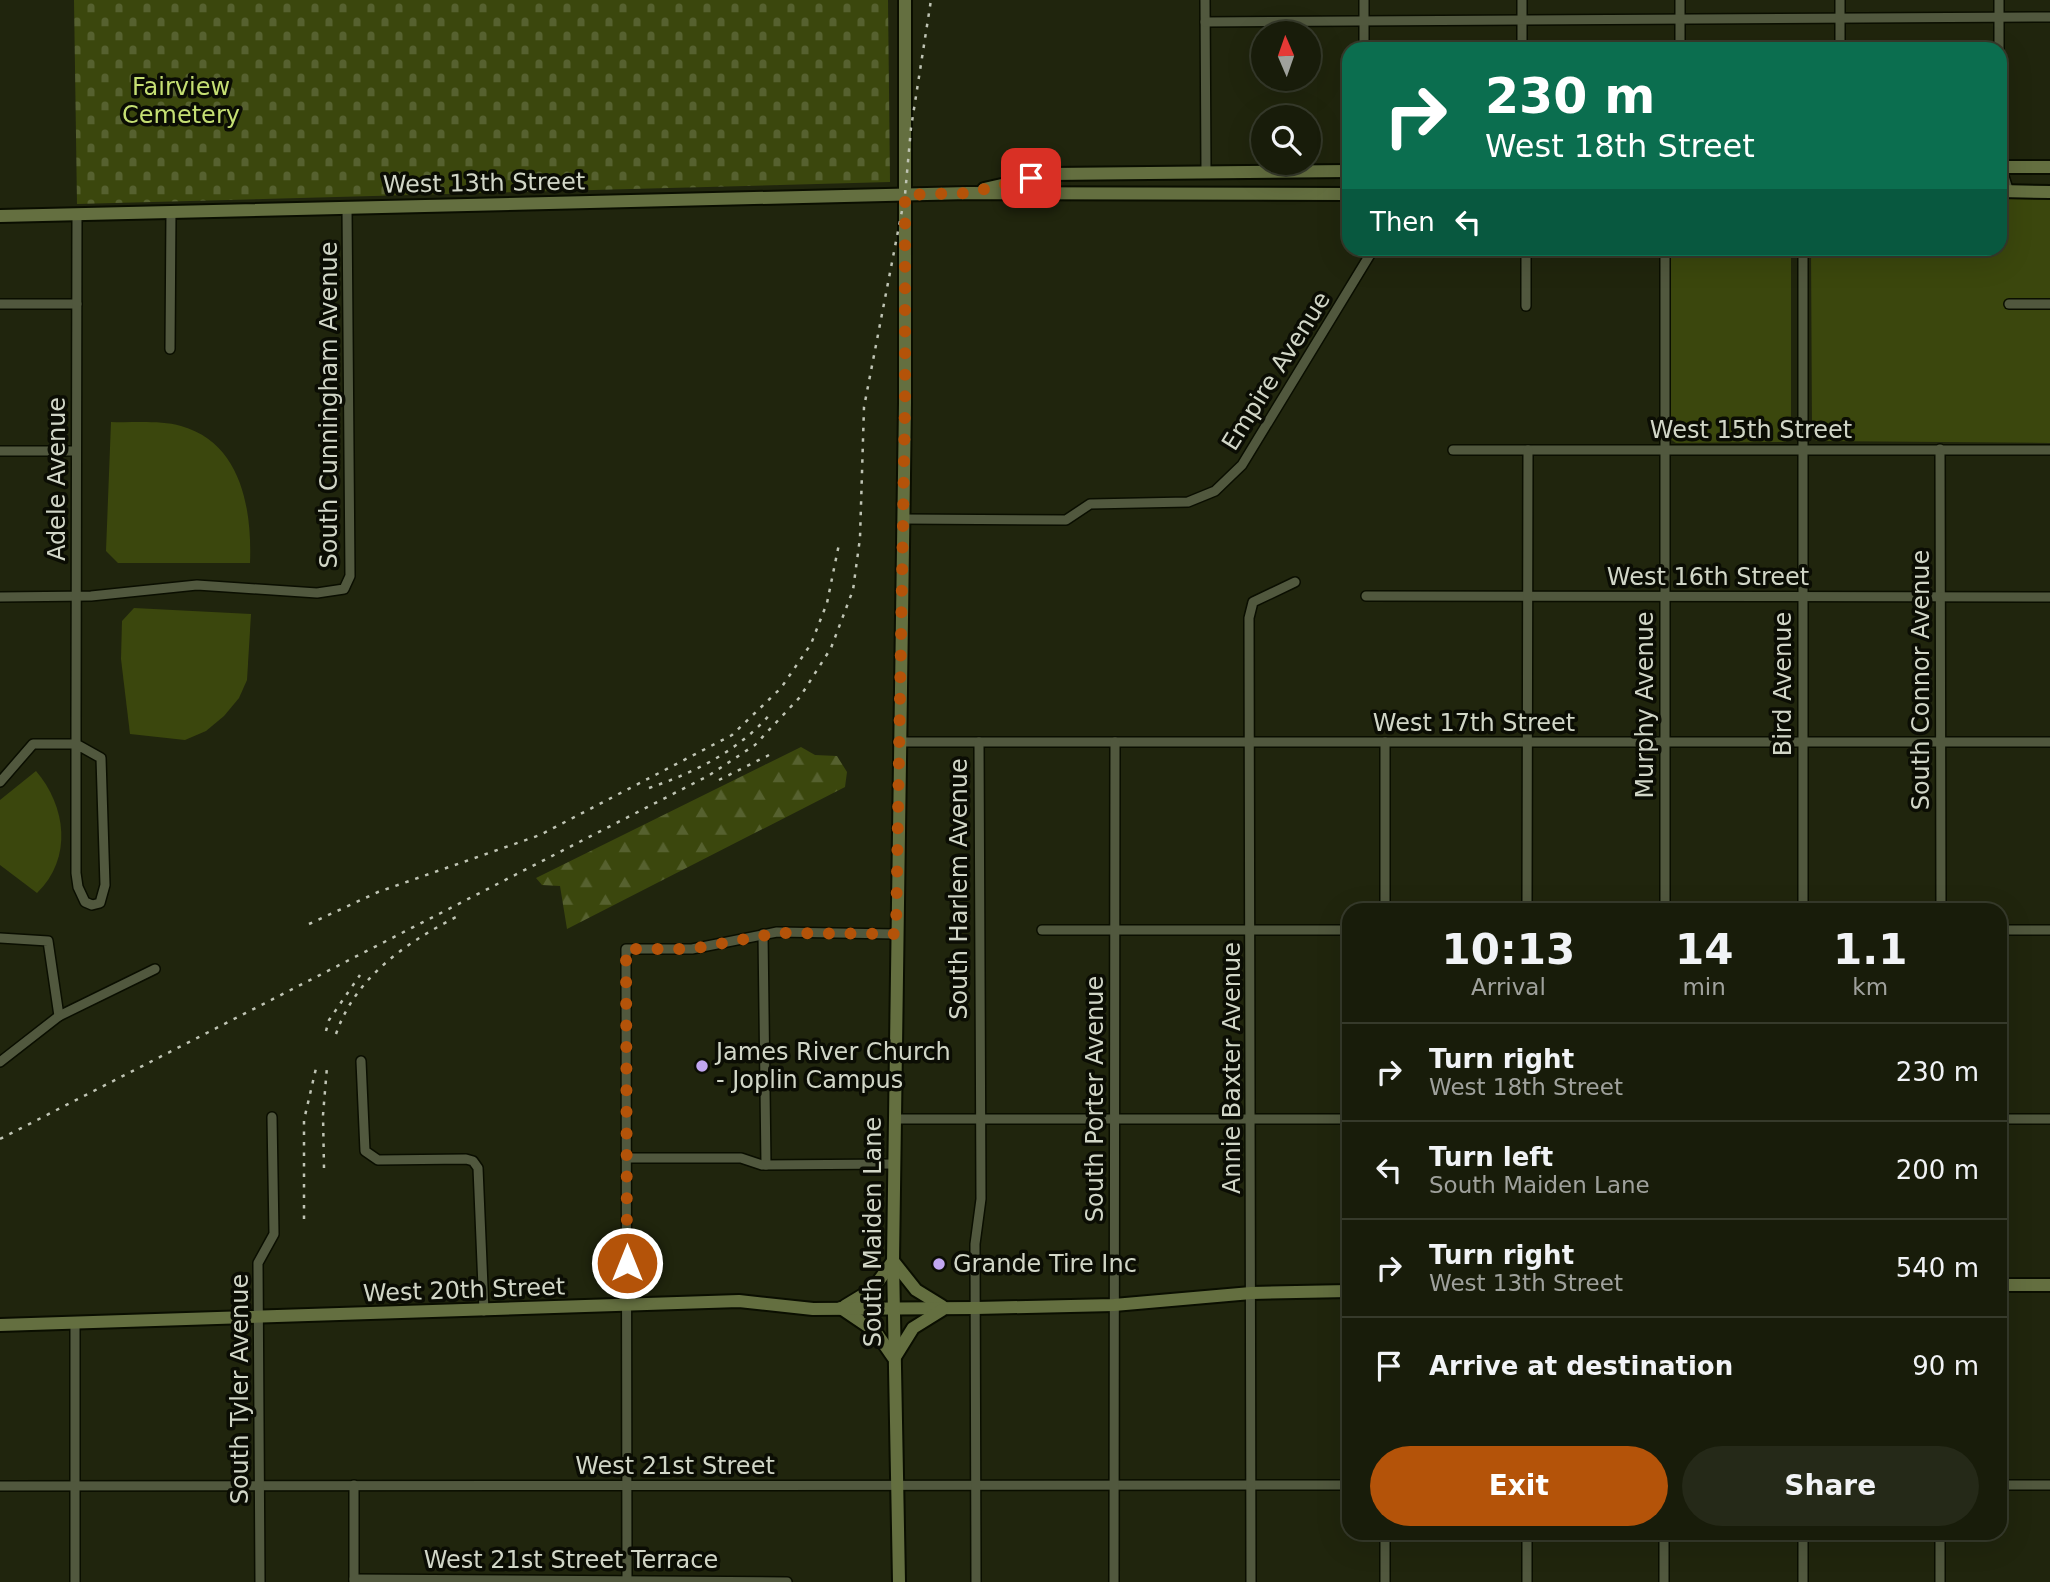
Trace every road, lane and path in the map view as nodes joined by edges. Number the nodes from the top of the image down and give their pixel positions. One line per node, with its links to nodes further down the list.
1 (905, 0): 38 (main road, South Maiden Lane)
2 (1205, 0): 14 (street)
3 (1364, 0): 12 (street)
4 (1522, 0): 13 (street)
5 (1680, 0): 11 (street)
6 (1840, 0): 9 (street)
7 (1999, 0): 10 (street)
8 (2050, 17): 10 (street)
9 (1840, 18): 10 (street); 11 (street); 18 (street)
10 (1999, 18): 19 (street)
11 (1680, 19): 13 (street); 17 (street)
12 (1364, 21): 13 (street); 14 (street); 15 (street)
13 (1522, 21): 16 (street)
14 (1205, 22): 27 (street)
15 (1364, 42)
16 (1522, 42)
17 (1680, 42)
18 (1840, 42)
19 (1999, 42)
20 (2007, 167): 21 (main road)
21 (2050, 167)
22 (1192, 171): 27 (main road, West 13th Street); 32 (main road, West 13th Street); 33 (main road)
23 (1226, 171): 24 (main road, West 13th Street); 27 (main road, West 13th Street); 34 (main road)
24 (1251, 171)
25 (1321, 171): 26 (main road, West 13th Street)
26 (1342, 171)
27 (1206, 172)
28 (1285, 175): 35 (main road)
29 (1318, 175): 36 (main road)
30 (2007, 191): 31 (main road)
31 (2050, 192)
32 (968, 193): 33 (main road, West 13th Street); 38 (main road, West 13th Street)
33 (1191, 194): 34 (main road, West 13th Street)
34 (1226, 194): 35 (main road, West 13th Street)
35 (1284, 194): 36 (main road, West 13th Street)
36 (1317, 194): 37 (main road, West 13th Street)
37 (1342, 194)
38 (905, 195): 39 (main road, West 13th Street); 61 (main road, South Maiden Lane)
39 (347, 207): 40 (main road, West 13th Street); 68 (street, South Cunningham Avenue)
40 (171, 212): 41 (main road, West 13th Street); 52 (street)
41 (76, 214): 42 (main road, West 13th Street); 48 (street, Adele Avenue)
42 (0, 216)
43 (1369, 256): 61 (street, Empire Avenue)
44 (1526, 256): 51 (street)
45 (1665, 256): 53 (street, Murphy Avenue)
46 (1803, 256): 54 (street, Bird Avenue)
47 (0, 304): 48 (street)
48 (77, 304): 60 (street, Adele Avenue)
49 (2009, 304): 50 (street)
50 (2050, 304)
51 (1526, 306)
52 (170, 349)
53 (1665, 449): 54 (street, West 15th Street); 57 (street, West 15th Street); 65 (street, Murphy Avenue)
54 (1801, 449): 55 (street, West 15th Street); 66 (street, Bird Avenue)
55 (1940, 449): 58 (street, West 15th Street); 69 (street, South Connor Avenue)
56 (1453, 450): 57 (street, West 15th Street)
57 (1528, 450): 64 (street)
58 (2050, 450)
59 (0, 451): 60 (street)
60 (76, 451): 68 (street, Adele Avenue)
61 (903, 519): 71 (main road, South Maiden Lane)
62 (1295, 582): 73 (street, Annie Baxter Avenue)
63 (1366, 596): 64 (street, West 16th Street)
64 (1527, 596): 65 (street, West 16th Street); 75 (street)
65 (1665, 596): 66 (street, West 16th Street); 79 (street, Murphy Avenue)
66 (1802, 596): 69 (street, West 16th Street); 80 (street, Bird Avenue)
67 (0, 597): 68 (street)
68 (76, 597): 81 (street, Adele Avenue)
69 (1940, 597): 70 (street, West 16th Street); 76 (street, South Connor Avenue)
70 (2050, 597)
71 (898, 742): 72 (street, West 17th Street); 95 (main road, South Maiden Lane)
72 (979, 742): 78 (street, West 17th Street); 103 (street, South Harlem Avenue)
73 (1250, 742): 74 (street, West 17th Street); 78 (street, West 17th Street); 90 (street, Annie Baxter Avenue)
74 (1385, 742): 75 (street, West 17th Street); 83 (street)
75 (1526, 742): 79 (street, West 17th Street); 84 (street)
76 (1941, 742): 77 (street, West 17th Street); 80 (street, West 17th Street); 87 (street, South Connor Avenue)
77 (2050, 742)
78 (1115, 743): 89 (street, South Porter Avenue)
79 (1665, 743): 80 (street, West 17th Street); 85 (street, Murphy Avenue)
80 (1802, 743): 86 (street, Bird Avenue)
81 (76, 744): 81 (street); 82 (street)
82 (0, 782)
83 (1385, 903)
84 (1527, 903)
85 (1665, 903)
86 (1803, 903)
87 (1941, 903)
88 (1042, 930): 89 (street)
89 (1115, 930): 90 (street); 104 (street, South Porter Avenue)
90 (1252, 930): 91 (street); 105 (street, Annie Baxter Avenue)
91 (1342, 930)
92 (2007, 930): 93 (street)
93 (2050, 930)
94 (763, 934): 95 (street); 109 (street); 111 (street)
95 (896, 934): 102 (main road, South Maiden Lane)
96 (0, 938): 98 (street)
97 (155, 969): 98 (street)
98 (59, 1016): 100 (street)
99 (361, 1060): 123 (street)
100 (0, 1062)
101 (272, 1117): 124 (street, South Tyler Avenue)
102 (894, 1119): 103 (street); 110 (main road, South Maiden Lane)
103 (979, 1119): 104 (street); 122 (street, South Harlem Avenue)
104 (1114, 1119): 105 (street); 117 (street, South Porter Avenue)
105 (1251, 1119): 106 (street); 116 (street, Annie Baxter Avenue)
106 (1342, 1119)
107 (2007, 1119): 108 (street)
108 (2050, 1119)
109 (626, 1158): 111 (street); 118 (street)
110 (894, 1164): 111 (street); 112 (main road, South Maiden Lane)
111 (766, 1165)
112 (893, 1261): 119 (main road); 120 (main road, South Maiden Lane); 121 (main road)
113 (2050, 1284): 114 (main road)
114 (2007, 1285)
115 (1342, 1292): 116 (main road, West 20th Street)
116 (1251, 1293): 117 (main road, West 20th Street); 131 (street, Annie Baxter Avenue)
117 (1114, 1305): 122 (main road, West 20th Street); 130 (street, South Porter Avenue)
118 (627, 1306): 119 (main road, West 20th Street); 123 (main road, West 20th Street); 138 (street)
119 (841, 1308): 120 (main road, West 20th Street); 127 (main road)
120 (893, 1308): 121 (main road, West 20th Street); 127 (main road, South Maiden Lane)
121 (946, 1308): 122 (main road, West 20th Street); 127 (main road)
122 (976, 1308): 139 (street, South Harlem Avenue)
123 (484, 1311): 124 (main road, West 20th Street)
124 (259, 1318): 125 (main road, West 20th Street); 137 (street, South Tyler Avenue)
125 (75, 1323): 126 (main road, West 20th Street); 136 (street)
126 (0, 1325)
127 (894, 1359): 129 (main road, South Maiden Lane)
128 (354, 1485): 137 (street, West 21st Street); 138 (street, West 21st Street); 145 (street)
129 (896, 1485): 138 (street, West 21st Street); 139 (street, West 21st Street); 150 (main road, South Maiden Lane)
130 (1114, 1485): 131 (street, West 21st Street); 139 (street, West 21st Street); 152 (street, South Porter Avenue)
131 (1251, 1485): 132 (street, West 21st Street); 153 (street, Annie Baxter Avenue)
132 (1342, 1485)
133 (2007, 1485): 134 (street)
134 (2050, 1485)
135 (0, 1486): 136 (street, West 21st Street)
136 (75, 1486): 137 (street, West 21st Street); 147 (street)
137 (260, 1486): 148 (street, South Tyler Avenue)
138 (626, 1486): 146 (street)
139 (976, 1486): 151 (street, South Harlem Avenue)
140 (1385, 1540): 154 (street)
141 (1527, 1540): 155 (street)
142 (1664, 1540): 156 (street)
143 (1803, 1540): 157 (street)
144 (1940, 1540): 158 (street)
145 (354, 1580): 146 (street, West 21st Street Terrace)
146 (627, 1581): 149 (street, West 21st Street Terrace)
147 (75, 1582)
148 (260, 1582)
149 (787, 1582)
150 (899, 1582)
151 (976, 1582)
152 (1114, 1582)
153 (1251, 1582)
154 (1385, 1582)
155 (1527, 1582)
156 (1664, 1582)
157 (1803, 1582)
158 (1940, 1582)

